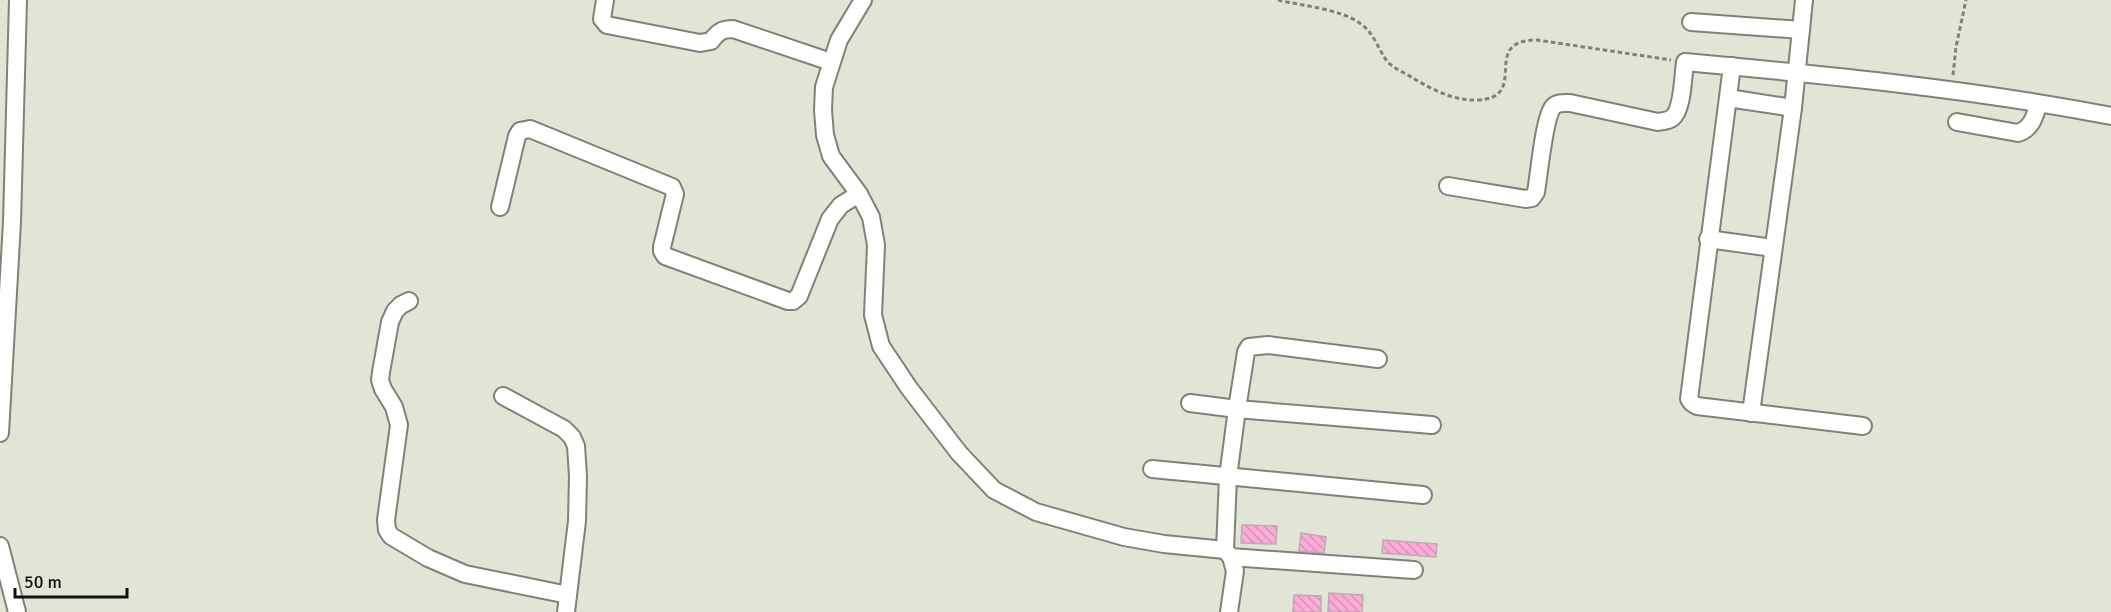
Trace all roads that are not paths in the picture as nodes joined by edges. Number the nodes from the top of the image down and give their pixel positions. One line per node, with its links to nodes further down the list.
1 (18, 0): 18 (street)
2 (606, 0): 7 (street)
3 (862, 0): 7 (street)
4 (1804, 0): 6 (street)
5 (1691, 22): 6 (street)
6 (1801, 30): 9 (street)
7 (831, 62): 16 (street)
8 (1732, 66): 9 (street); 10 (street); 15 (street)
9 (1796, 72): 11 (street); 12 (street)
10 (1728, 98): 12 (street); 19 (street)
11 (2038, 104): 13 (street); 14 (street)
12 (1793, 108): 20 (street)
13 (2111, 116)
14 (1957, 122)
15 (1448, 186)
16 (859, 195): 17 (street); 35 (street)
17 (500, 207)
18 (6, 221): 22 (street)
19 (1708, 239): 20 (street); 27 (street)
20 (1773, 248): 27 (street)
21 (409, 301): 37 (street)
22 (2, 351): 28 (street)
23 (1378, 359): 26 (street)
24 (503, 396): 37 (street)
25 (1190, 403): 26 (street)
26 (1237, 409): 29 (street); 32 (street)
27 (1751, 413): 30 (street)
28 (0, 424)
29 (1432, 425)
30 (1863, 426)
31 (1152, 469): 32 (street)
32 (1228, 477): 33 (street); 35 (street)
33 (1423, 495)
34 (0, 546): 38 (street)
35 (1228, 554): 36 (street); 40 (street)
36 (1414, 570)
37 (568, 595): 39 (street)
38 (17, 612)
39 (566, 612)
40 (1229, 612)

